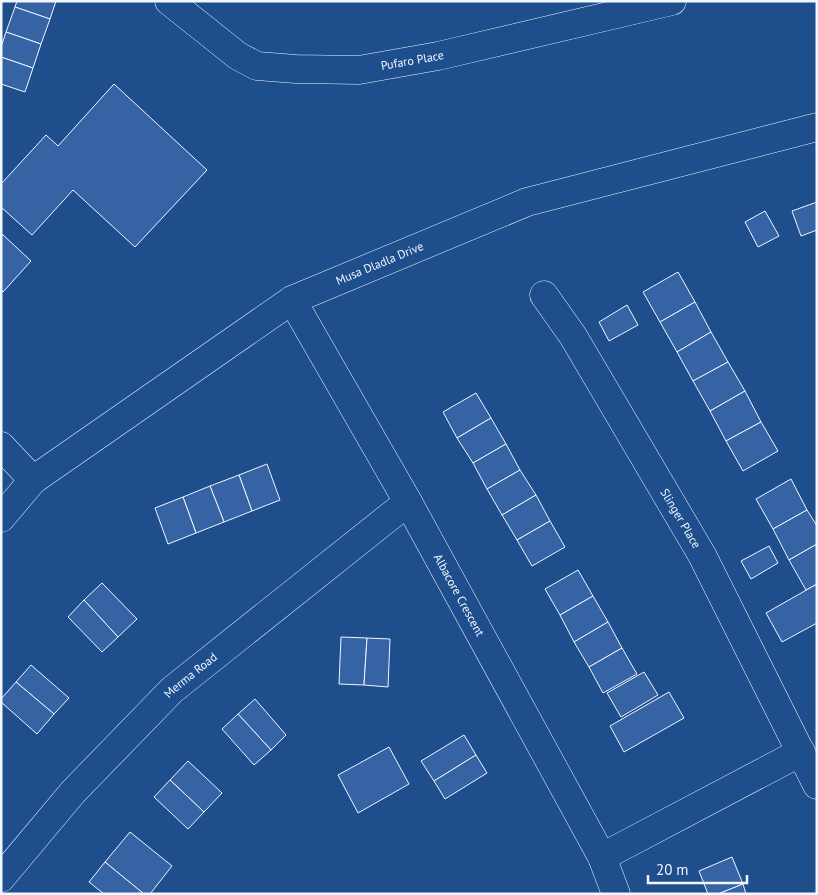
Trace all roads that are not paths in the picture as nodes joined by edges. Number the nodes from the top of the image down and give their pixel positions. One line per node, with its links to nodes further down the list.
1 (168, 1): 2 (street, Pufaro Place)
2 (672, 1)
3 (817, 126): 5 (street, Musa Dladla Drive)
4 (544, 295): 10 (street, Slinger Place)
5 (292, 300): 7 (street, Musa Dladla Drive); 8 (street, Albacore Crescent)
6 (1, 446): 7 (street)
7 (33, 480): 9 (street, Musa Dladla Drive)
8 (408, 502): 12 (street, Albacore Crescent); 13 (street, Merma Road)
9 (1, 518)
10 (801, 752): 11 (street, Slinger Place); 12 (street)
11 (817, 785)
12 (602, 857): 14 (street, Albacore Crescent)
13 (1, 878)
14 (616, 894)

